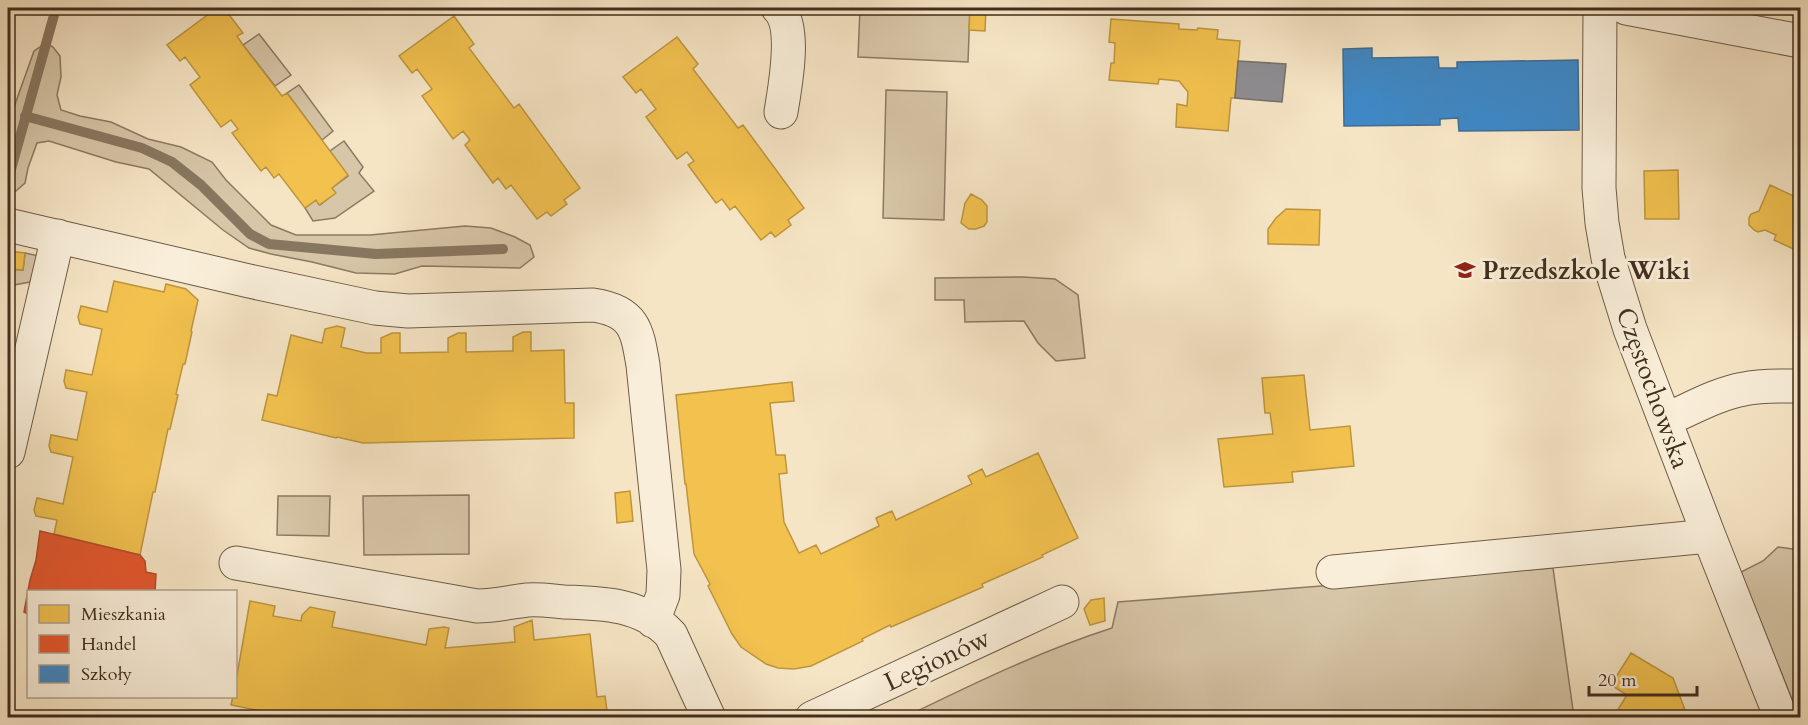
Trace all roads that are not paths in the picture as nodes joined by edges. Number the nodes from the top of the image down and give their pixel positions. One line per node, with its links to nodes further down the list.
1 (778, 8): 5 (street)
2 (1600, 8): 9 (street, Częstochowska)
3 (1626, 8): 4 (street)
4 (1800, 41)
5 (782, 112)
6 (8, 225): 7 (street)
7 (58, 236): 10 (street); 15 (street)
8 (1800, 386): 9 (street)
9 (1665, 420): 11 (street, Częstochowska)
10 (8, 452)
11 (1709, 536): 13 (street); 18 (street, Częstochowska)
12 (236, 563): 15 (street)
13 (1333, 572)
14 (1062, 603): 17 (street, Legionów)
15 (653, 621): 16 (street)
16 (709, 717)
17 (812, 717)
18 (1781, 717)

